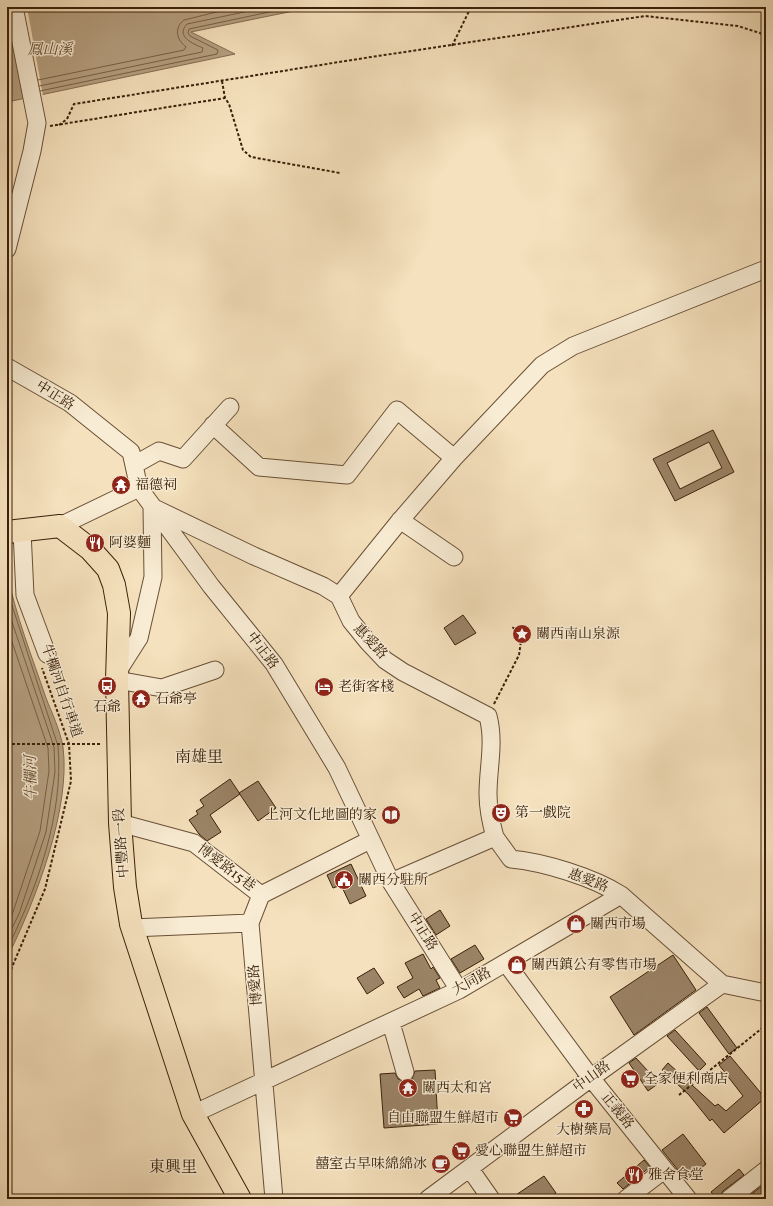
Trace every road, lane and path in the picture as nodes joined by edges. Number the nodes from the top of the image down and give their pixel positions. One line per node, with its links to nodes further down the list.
1 (14, 7): 8 (street)
2 (471, 7): 4 (path)
3 (766, 35): 4 (path)
4 (452, 46): 5 (path)
5 (222, 81): 6 (path); 6 (path)
6 (225, 98): 7 (path)
7 (340, 173)
8 (7, 249)
9 (766, 269): 13 (street)
10 (7, 367): 14 (street, 中正路)
11 (230, 407): 12 (street)
12 (213, 425): 13 (street); 14 (street)
13 (454, 458): 17 (street)
14 (134, 465): 15 (street, 中正路)
15 (138, 488): 16 (street, 中正路); 18 (street)
16 (152, 507): 21 (street); 25 (street); 32 (street, 中正路)
17 (400, 520): 20 (street); 21 (street)
18 (60, 526): 19 (main road); 25 (main road, 中豐路一段)
19 (15, 532): 23 (street)
20 (454, 557)
21 (339, 596): 26 (street, 惠愛路)
22 (512, 627): 26 (path)
23 (44, 658): 28 (path, 牛欄河自行車道)
24 (215, 670): 25 (street)
25 (118, 676): 29 (main road, 中豐路一段)
26 (488, 716): 31 (street, 惠愛路)
27 (7, 744): 28 (path)
28 (69, 744): 29 (path); 39 (path, 牛欄河自行車道)
29 (118, 744): 30 (main road, 中豐路一段)
30 (120, 823): 34 (street, 博愛路15巷); 37 (main road, 中豐路一段)
31 (495, 837): 33 (street); 35 (street, 惠愛路)
32 (370, 840): 33 (street, 中正路); 34 (street)
33 (391, 882): 41 (street, 中正路)
34 (261, 895): 36 (street, 博愛路)
35 (620, 895): 38 (street, 大同路); 40 (street)
36 (250, 923): 37 (street); 47 (street, 博愛路)
37 (132, 928): 49 (main road, 中豐路一段)
38 (506, 963): 41 (street, 大同路); 46 (street, 正義路)
39 (7, 979)
40 (722, 984): 42 (street); 46 (street, 中山路)
41 (459, 990): 43 (street, 大同路)
42 (766, 993)
43 (390, 1023): 45 (street); 47 (street, 大同路)
44 (766, 1025): 48 (path)
45 (405, 1072)
46 (591, 1078): 50 (street, 中山路); 51 (street, 正義路)
47 (264, 1082): 49 (street, 大同路); 54 (street, 博愛路)
48 (679, 1095)
49 (193, 1114): 53 (main road, 中豐路一段)
50 (470, 1169): 55 (street, 中山路); 56 (street)
51 (664, 1170): 57 (street); 58 (street, 正義路)
52 (766, 1170): 59 (street)
53 (240, 1199)
54 (274, 1199)
55 (428, 1199)
56 (491, 1199)
57 (626, 1199)
58 (688, 1199)
59 (730, 1199)

